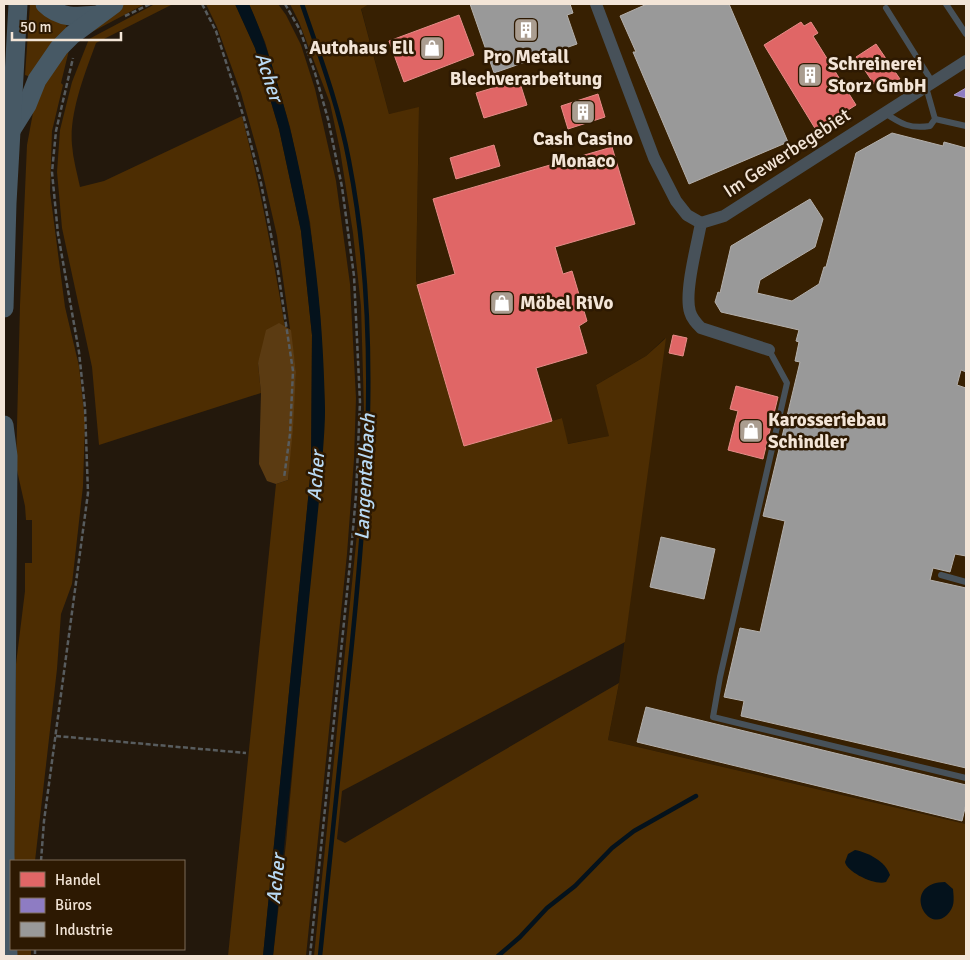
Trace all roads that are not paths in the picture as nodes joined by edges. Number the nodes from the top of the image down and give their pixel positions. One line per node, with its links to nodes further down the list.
1 (18, 4): 15 (main road)
2 (45, 4): 7 (main road)
3 (114, 4): 7 (main road)
4 (596, 4): 16 (street)
5 (946, 4): 8 (lane)
6 (886, 8): 10 (lane)
7 (98, 15): 15 (main road)
8 (966, 34)
9 (966, 62): 10 (street, Im Gewerbegebiet)
10 (929, 85): 12 (street, Im Gewerbegebiet); 13 (lane)
11 (4, 112): 15 (main road)
12 (885, 113): 13 (lane); 16 (street, Im Gewerbegebiet)
13 (935, 119): 14 (lane)
14 (966, 126)
15 (10, 132): 17 (main road)
16 (701, 223): 18 (street)
17 (4, 308)
18 (769, 350): 22 (lane)
19 (4, 425): 23 (main road)
20 (941, 575): 21 (lane)
21 (966, 582)
22 (966, 778)
23 (8, 956)

